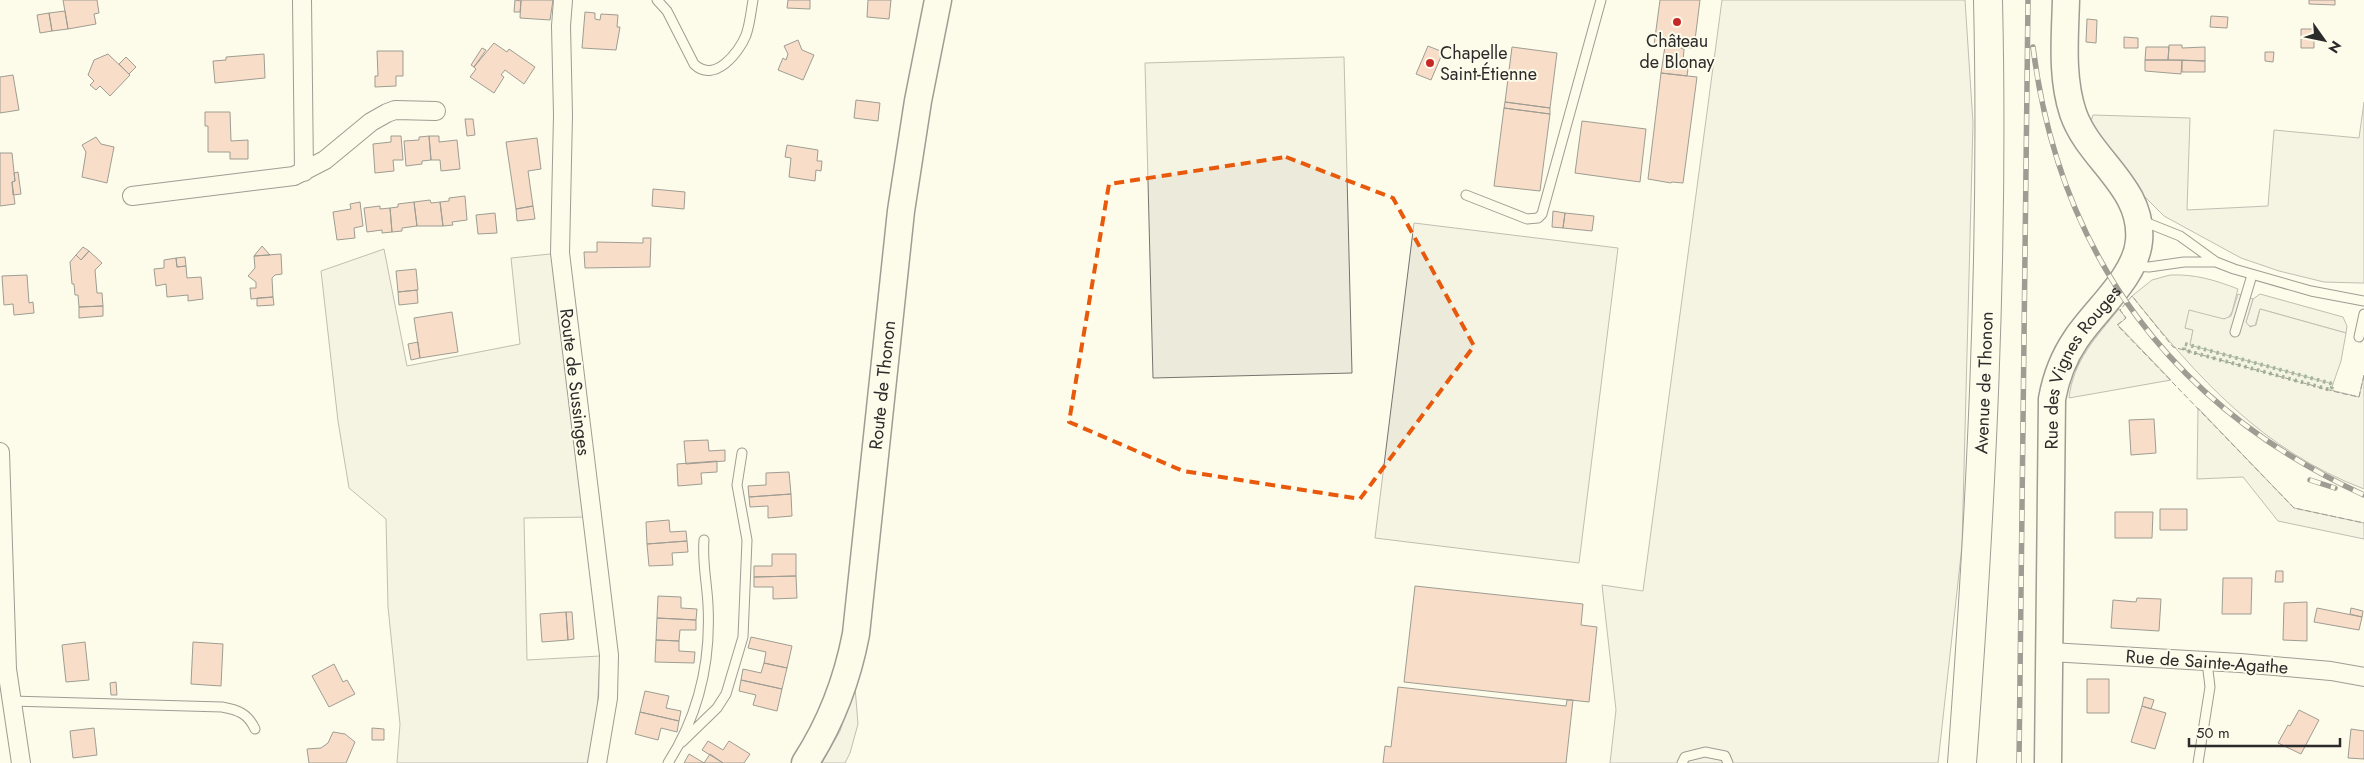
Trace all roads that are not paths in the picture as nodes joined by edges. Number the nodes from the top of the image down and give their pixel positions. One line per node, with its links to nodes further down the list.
1 (302, 0): 10 (street)
2 (563, 0): 31 (street, Route de Sussinges)
3 (657, 0): 4 (lane)
4 (753, 0)
5 (938, 0): 33 (street, Route de Thonon)
6 (1601, 0): 11 (lane)
7 (1988, 0): 36 (main road, Avenue de Thonon)
8 (2066, 0): 13 (street, Rue des Vignes Rouges)
9 (436, 111): 10 (street)
10 (304, 172): 12 (street)
11 (1466, 195)
12 (132, 196)
13 (2138, 219): 14 (lane); 15 (street, Rue des Vignes Rouges)
14 (2216, 262): 15 (lane); 16 (lane)
15 (2131, 266): 24 (street, Rue des Vignes Rouges)
16 (2252, 275): 17 (lane); 19 (lane)
17 (2364, 301)
18 (2364, 314): 20 (lane)
19 (2235, 332)
20 (2359, 337)
21 (0, 452): 27 (street)
22 (742, 453): 29 (lane)
23 (704, 540): 29 (lane)
24 (2060, 653): 25 (street, Rue de Sainte-Agathe); 37 (street, Rue des Vignes Rouges)
25 (2207, 662): 26 (street, Rue de Sainte-Agathe); 38 (lane)
26 (2364, 677)
27 (11, 702): 28 (lane); 30 (street)
28 (255, 729)
29 (682, 742): 32 (lane)
30 (22, 763)
31 (598, 763)
32 (668, 763)
33 (805, 763)
34 (1682, 763): 35 (lane)
35 (1728, 763)
36 (1962, 763)
37 (2048, 763)
38 (2198, 763)

